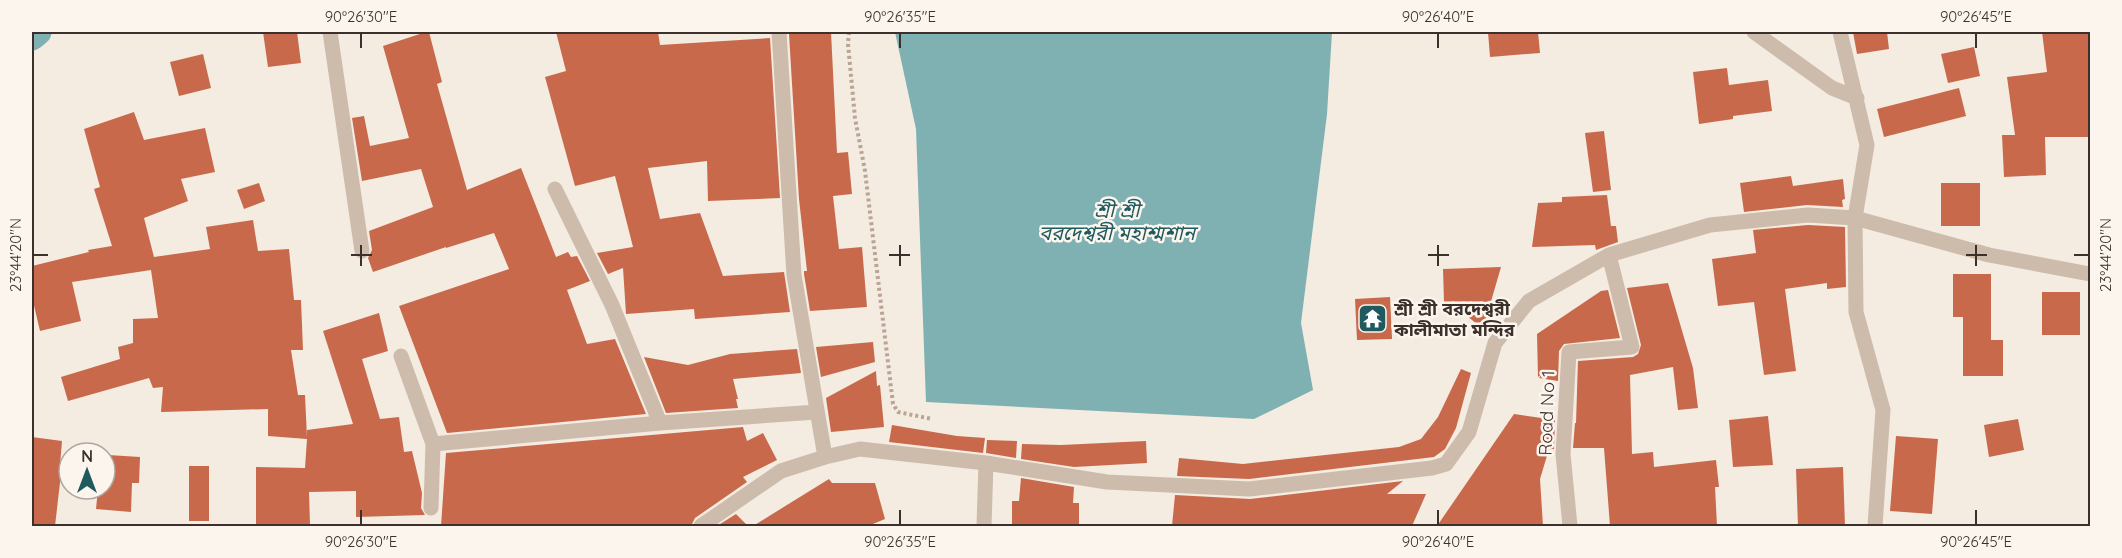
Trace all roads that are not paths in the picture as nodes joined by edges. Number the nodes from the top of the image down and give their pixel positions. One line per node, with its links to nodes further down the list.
1 (330, 32): 8 (street)
2 (779, 32): 12 (street)
3 (1754, 32): 5 (street)
4 (1840, 32): 5 (street)
5 (1857, 98): 7 (street)
6 (555, 189): 13 (street)
7 (1855, 218): 9 (street); 10 (street); 21 (street)
8 (362, 251)
9 (1609, 255): 16 (street); 20 (street, Road No 1)
10 (2091, 274)
11 (401, 356): 14 (street)
12 (817, 412): 13 (street); 15 (street)
13 (660, 423): 14 (street)
14 (433, 444): 17 (street)
15 (825, 457): 16 (street); 18 (street)
16 (986, 463): 19 (street)
17 (431, 508)
18 (701, 526)
19 (984, 526)
20 (1570, 526)
21 (1875, 526)

